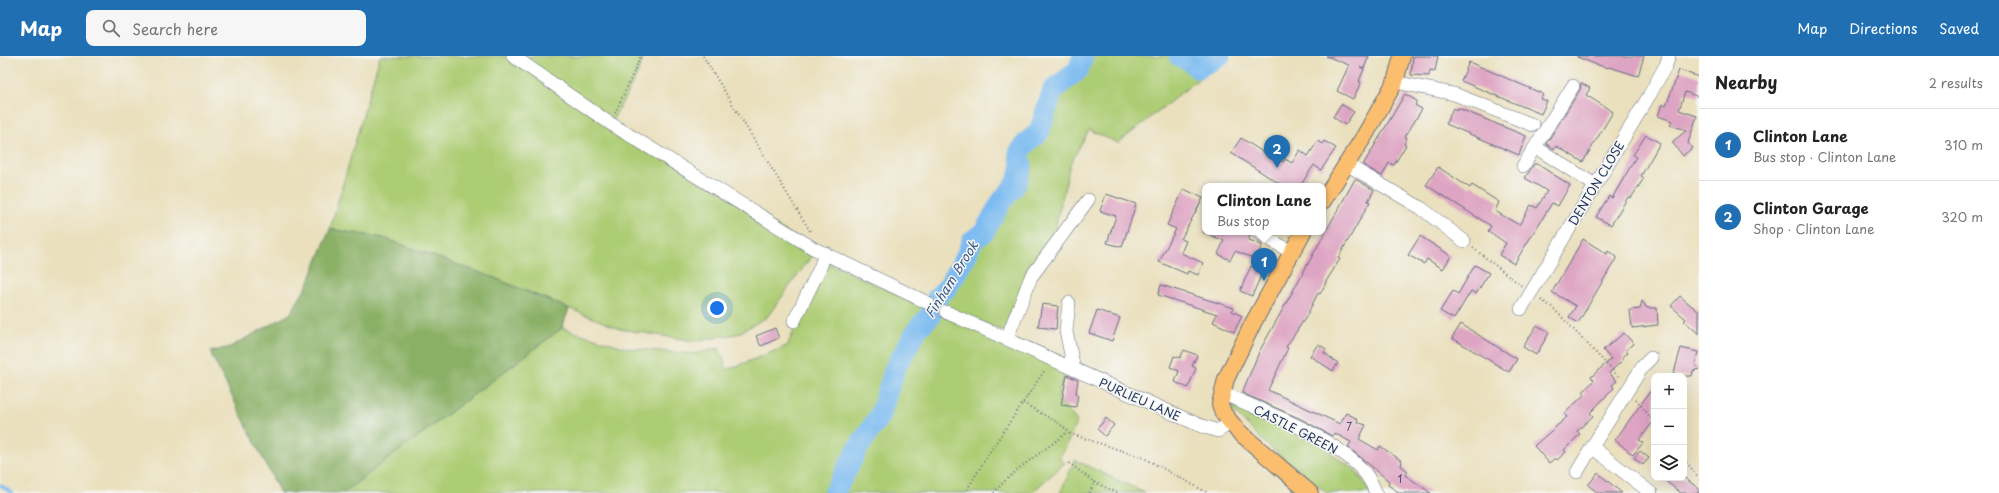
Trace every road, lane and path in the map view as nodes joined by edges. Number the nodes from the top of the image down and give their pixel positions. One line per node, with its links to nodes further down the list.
1 (513, 56): 19 (street)
2 (641, 56): 8 (path)
3 (703, 56): 19 (path)
4 (1402, 56): 6 (main road)
5 (1669, 56): 13 (street, DENTON CLOSE)
6 (1395, 82): 9 (street); 11 (main road)
7 (1573, 86): 10 (street)
8 (618, 107)
9 (1534, 125)
10 (1535, 147): 12 (street); 13 (street)
11 (1346, 164): 14 (main road); 18 (street)
12 (1523, 166)
13 (1595, 185): 21 (street, DENTON CLOSE)
14 (1326, 196)
15 (1088, 200): 27 (street)
16 (1263, 235): 20 (street)
17 (1301, 235): 20 (main road)
18 (1464, 241): 21 (path)
19 (819, 251): 22 (street); 26 (street)
20 (1291, 252): 32 (main road)
21 (1531, 293): 24 (street, DENTON CLOSE); 31 (path)
22 (928, 303)
23 (1069, 303): 30 (street)
24 (1521, 309)
25 (946, 312): 27 (street, PURLIEU LANE)
26 (794, 321)
27 (1008, 338): 28 (street, PURLIEU LANE)
28 (1050, 358): 30 (street, PURLIEU LANE); 33 (path)
29 (1651, 358): 31 (street)
30 (1074, 369): 35 (street, PURLIEU LANE)
31 (1628, 390): 34 (path); 37 (street)
32 (1222, 393): 35 (main road); 49 (street, CASTLE GREEN)
33 (1023, 403): 36 (path); 43 (path)
34 (1651, 418)
35 (1230, 423): 48 (main road)
36 (1071, 434): 44 (path); 47 (path)
37 (1592, 447): 40 (street); 50 (street)
38 (1069, 463): 42 (path)
39 (1687, 463): 41 (path)
40 (1577, 472)
41 (1699, 478)
42 (1094, 482): 45 (path); 46 (path)
43 (965, 493)
44 (994, 493)
45 (1090, 493)
46 (1118, 493)
47 (1208, 493)
48 (1310, 493)
49 (1376, 493)
50 (1651, 493)

